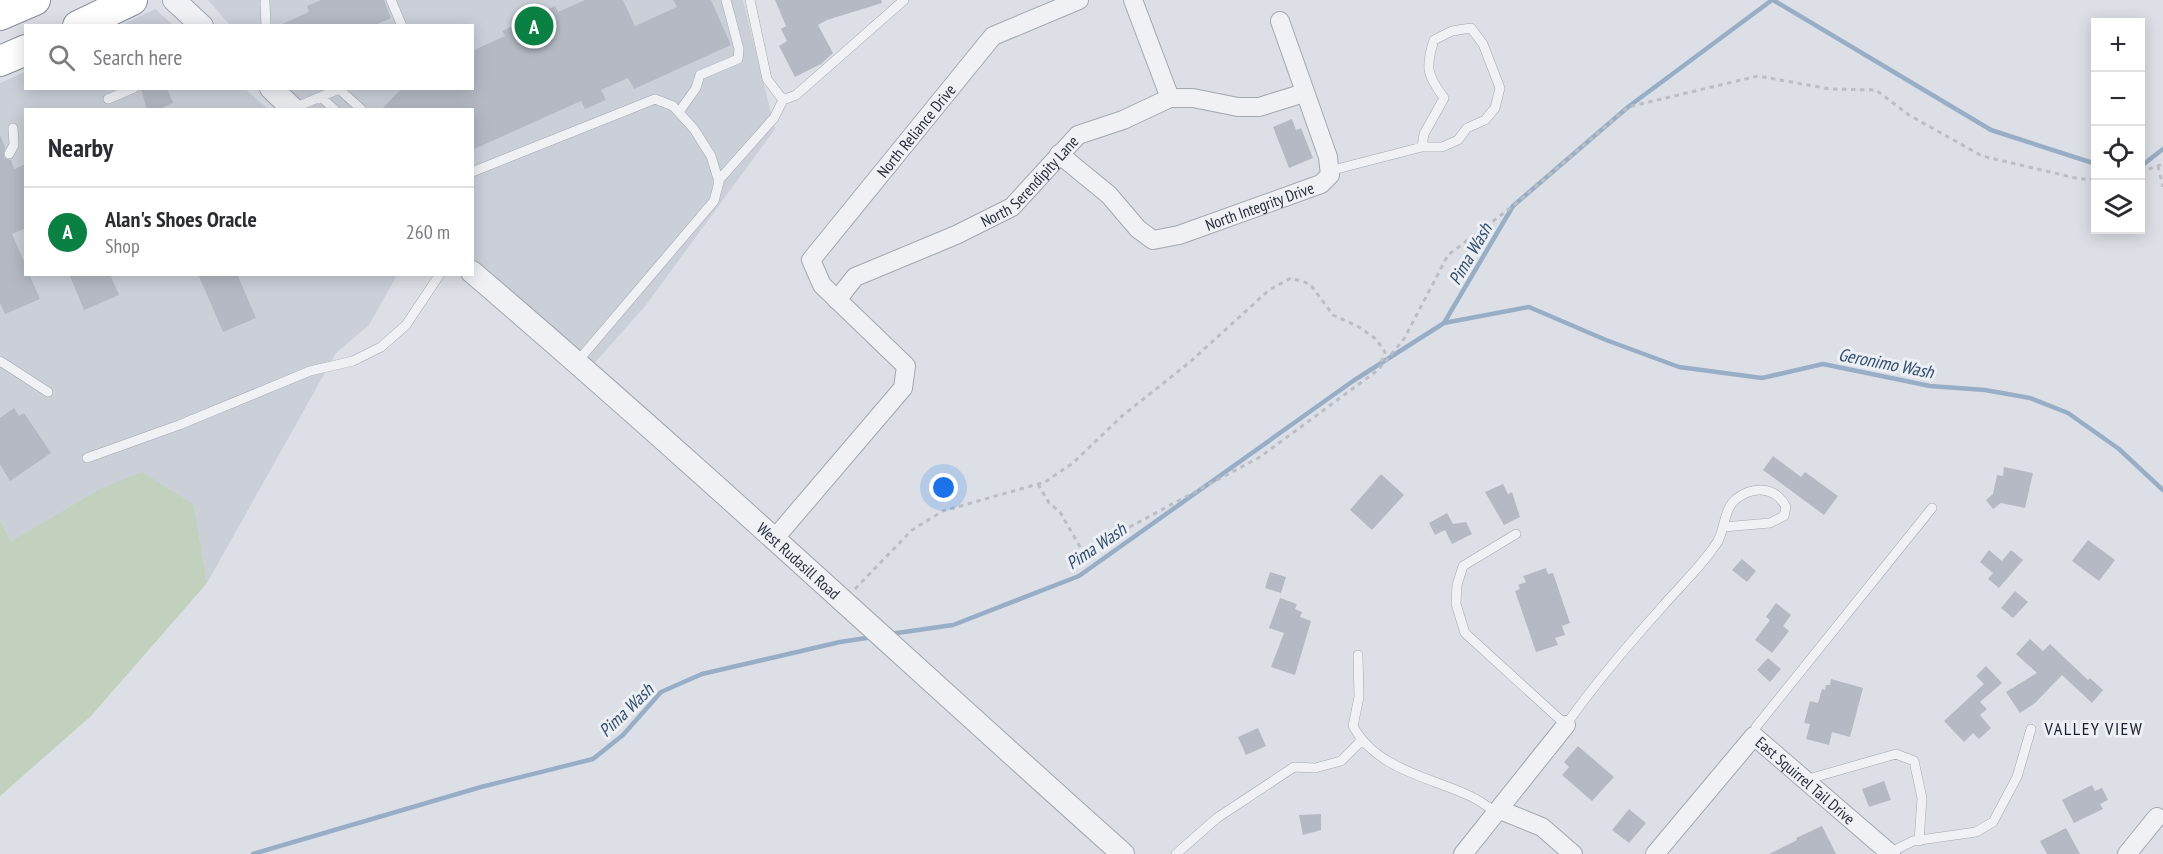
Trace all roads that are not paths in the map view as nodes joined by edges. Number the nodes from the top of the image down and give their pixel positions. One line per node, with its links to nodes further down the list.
1 (35, 0): 11 (highway)
2 (132, 0): 13 (highway)
3 (174, 0): 14 (street)
4 (391, 0): 16 (lane)
5 (726, 0): 31 (lane)
6 (750, 0): 26 (lane)
7 (904, 0): 26 (lane)
8 (1079, 0): 41 (street, North Reliance Drive)
9 (1134, 1): 24 (street)
10 (265, 2): 15 (lane)
11 (0, 15)
12 (1280, 21): 22 (street, North Integrity Drive)
13 (82, 24)
14 (200, 24)
15 (266, 24)
16 (401, 24)
17 (24, 51): 18 (highway)
18 (0, 61)
19 (129, 90): 25 (lane)
20 (273, 90): 27 (street)
21 (339, 90): 23 (lane); 30 (lane)
22 (1304, 93): 24 (street, North Serendipity Lane); 37 (street, North Integrity Drive)
23 (321, 97): 28 (lane); 29 (lane)
24 (1170, 98): 35 (street, North Serendipity Lane)
25 (108, 99)
26 (783, 100): 38 (lane)
27 (293, 108)
28 (296, 108)
29 (333, 108)
30 (360, 108)
31 (679, 112): 36 (lane); 38 (lane)
32 (13, 128): 34 (lane)
33 (1422, 147): 33 (lane); 37 (lane)
34 (9, 154)
35 (1059, 154): 37 (street, North Integrity Drive); 41 (street, North Serendipity Lane)
36 (474, 171)
37 (1329, 171)
38 (718, 181): 43 (lane)
39 (474, 274): 43 (street, West Rudasill Road)
40 (439, 276): 45 (lane)
41 (837, 300): 49 (street)
42 (0, 361): 44 (lane)
43 (577, 362): 49 (street, West Rudasill Road)
44 (48, 392)
45 (87, 458)
46 (1932, 508): 53 (lane)
47 (1723, 527): 47 (lane); 51 (lane)
48 (1516, 534): 51 (lane)
49 (775, 538): 60 (street, West Rudasill Road)
50 (1358, 655): 54 (lane)
51 (1566, 725): 56 (street)
52 (2031, 729): 58 (lane)
53 (1754, 736): 55 (street, East Squirrel Tail Drive); 64 (street, East Squirrel Tail Drive)
54 (1361, 741): 56 (lane); 61 (lane)
55 (1806, 780): 58 (lane); 59 (street, East Squirrel Tail Drive)
56 (1499, 812): 62 (street); 63 (street)
57 (2157, 817): 65 (street)
58 (1919, 841): 59 (lane)
59 (1890, 853)
60 (1123, 854)
61 (1176, 854)
62 (1463, 854)
63 (1573, 854)
64 (1655, 854)
65 (2127, 854)

